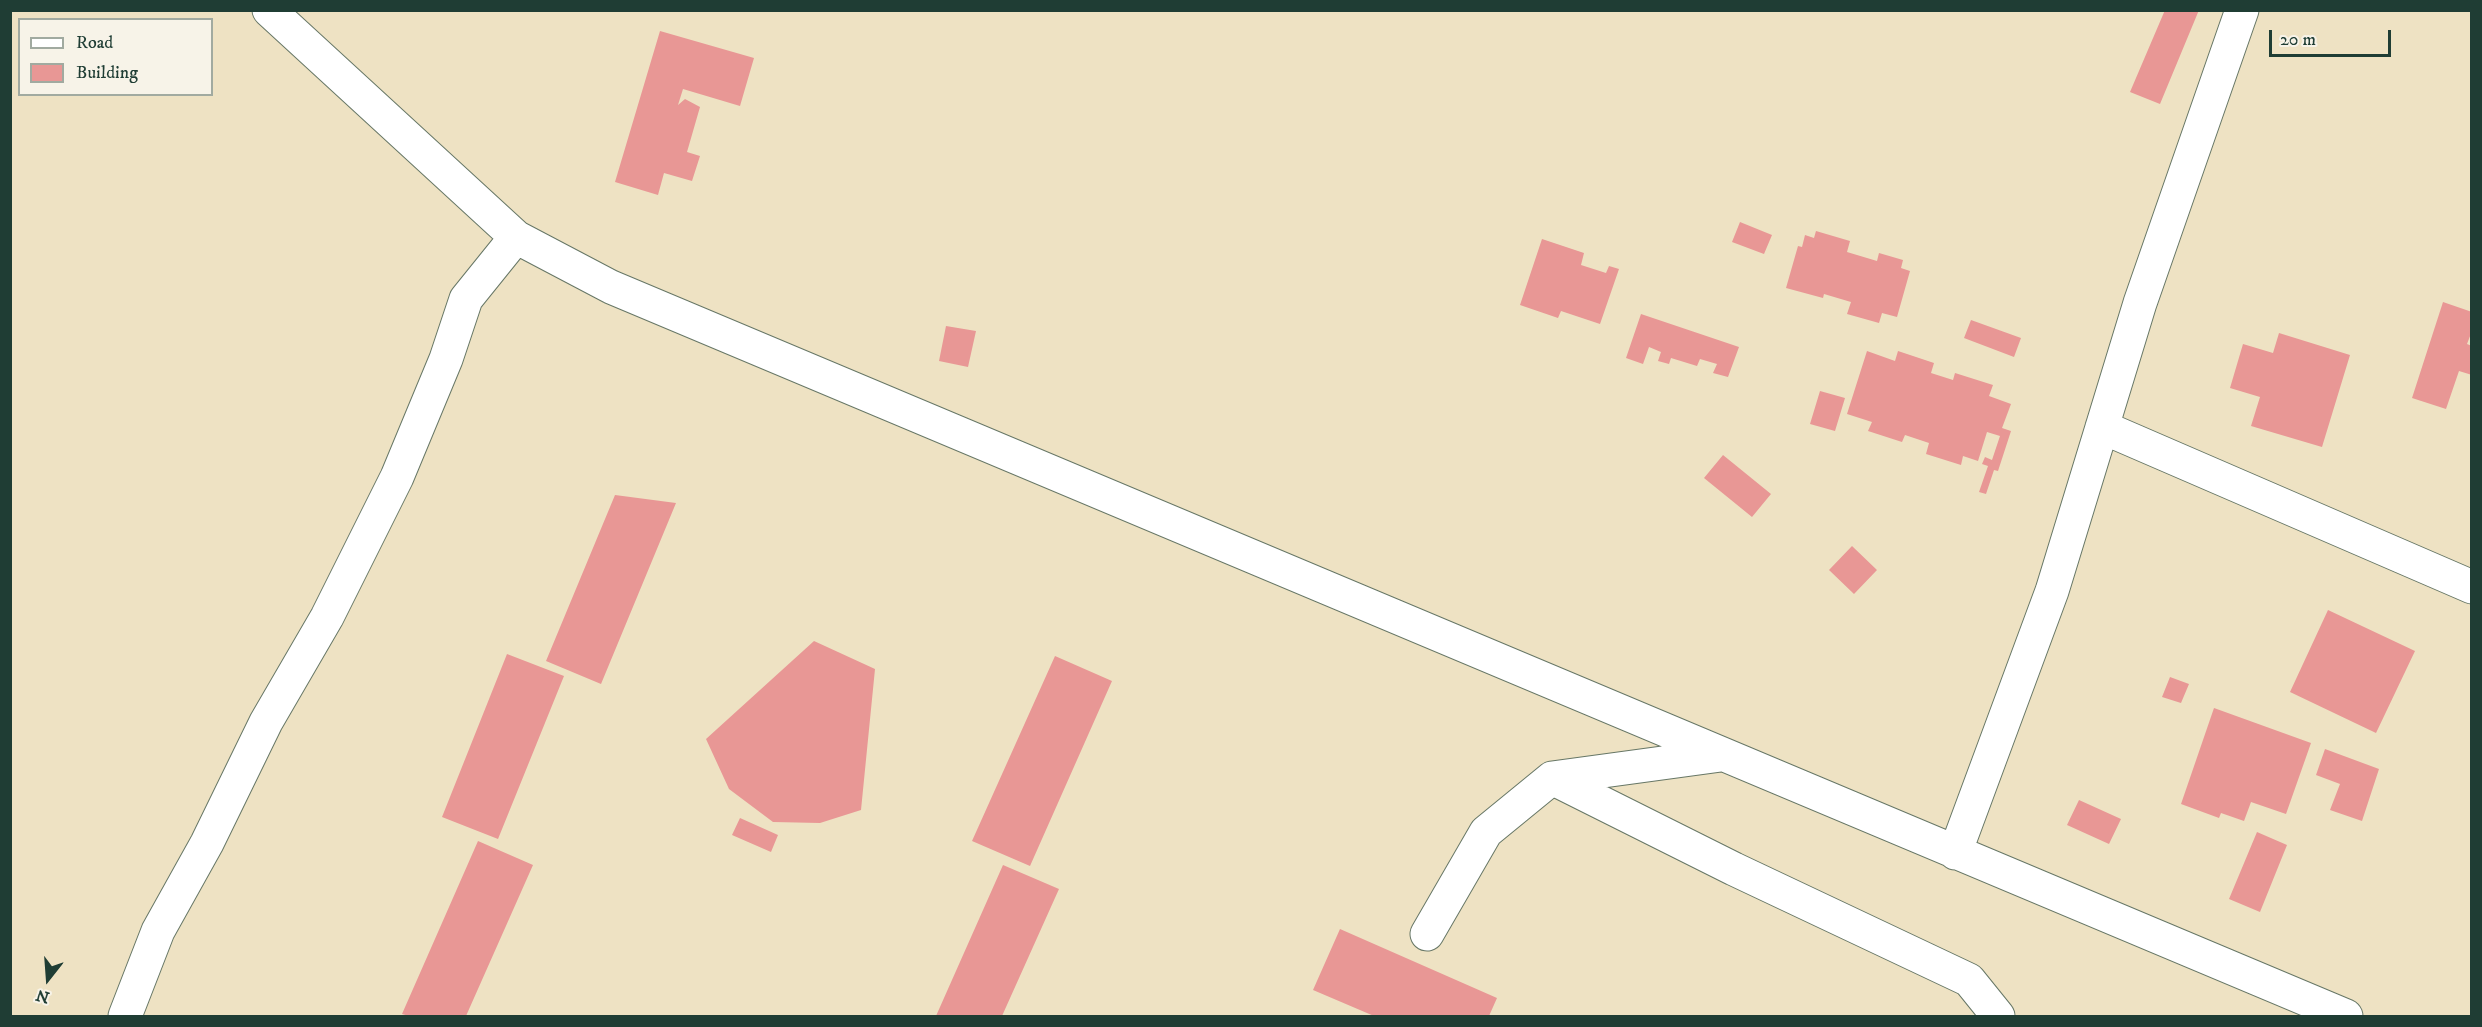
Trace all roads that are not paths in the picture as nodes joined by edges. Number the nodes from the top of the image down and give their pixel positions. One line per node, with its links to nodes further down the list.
1 (269, 10): 3 (street)
2 (2242, 10): 4 (street)
3 (516, 237): 6 (street); 10 (street)
4 (2102, 427): 5 (street); 8 (street)
5 (2472, 587)
6 (1722, 755): 7 (street); 8 (street)
7 (1552, 778): 9 (street); 11 (street)
8 (1956, 853): 12 (street)
9 (1427, 934)
10 (125, 1017)
11 (1998, 1017)
12 (2346, 1017)

